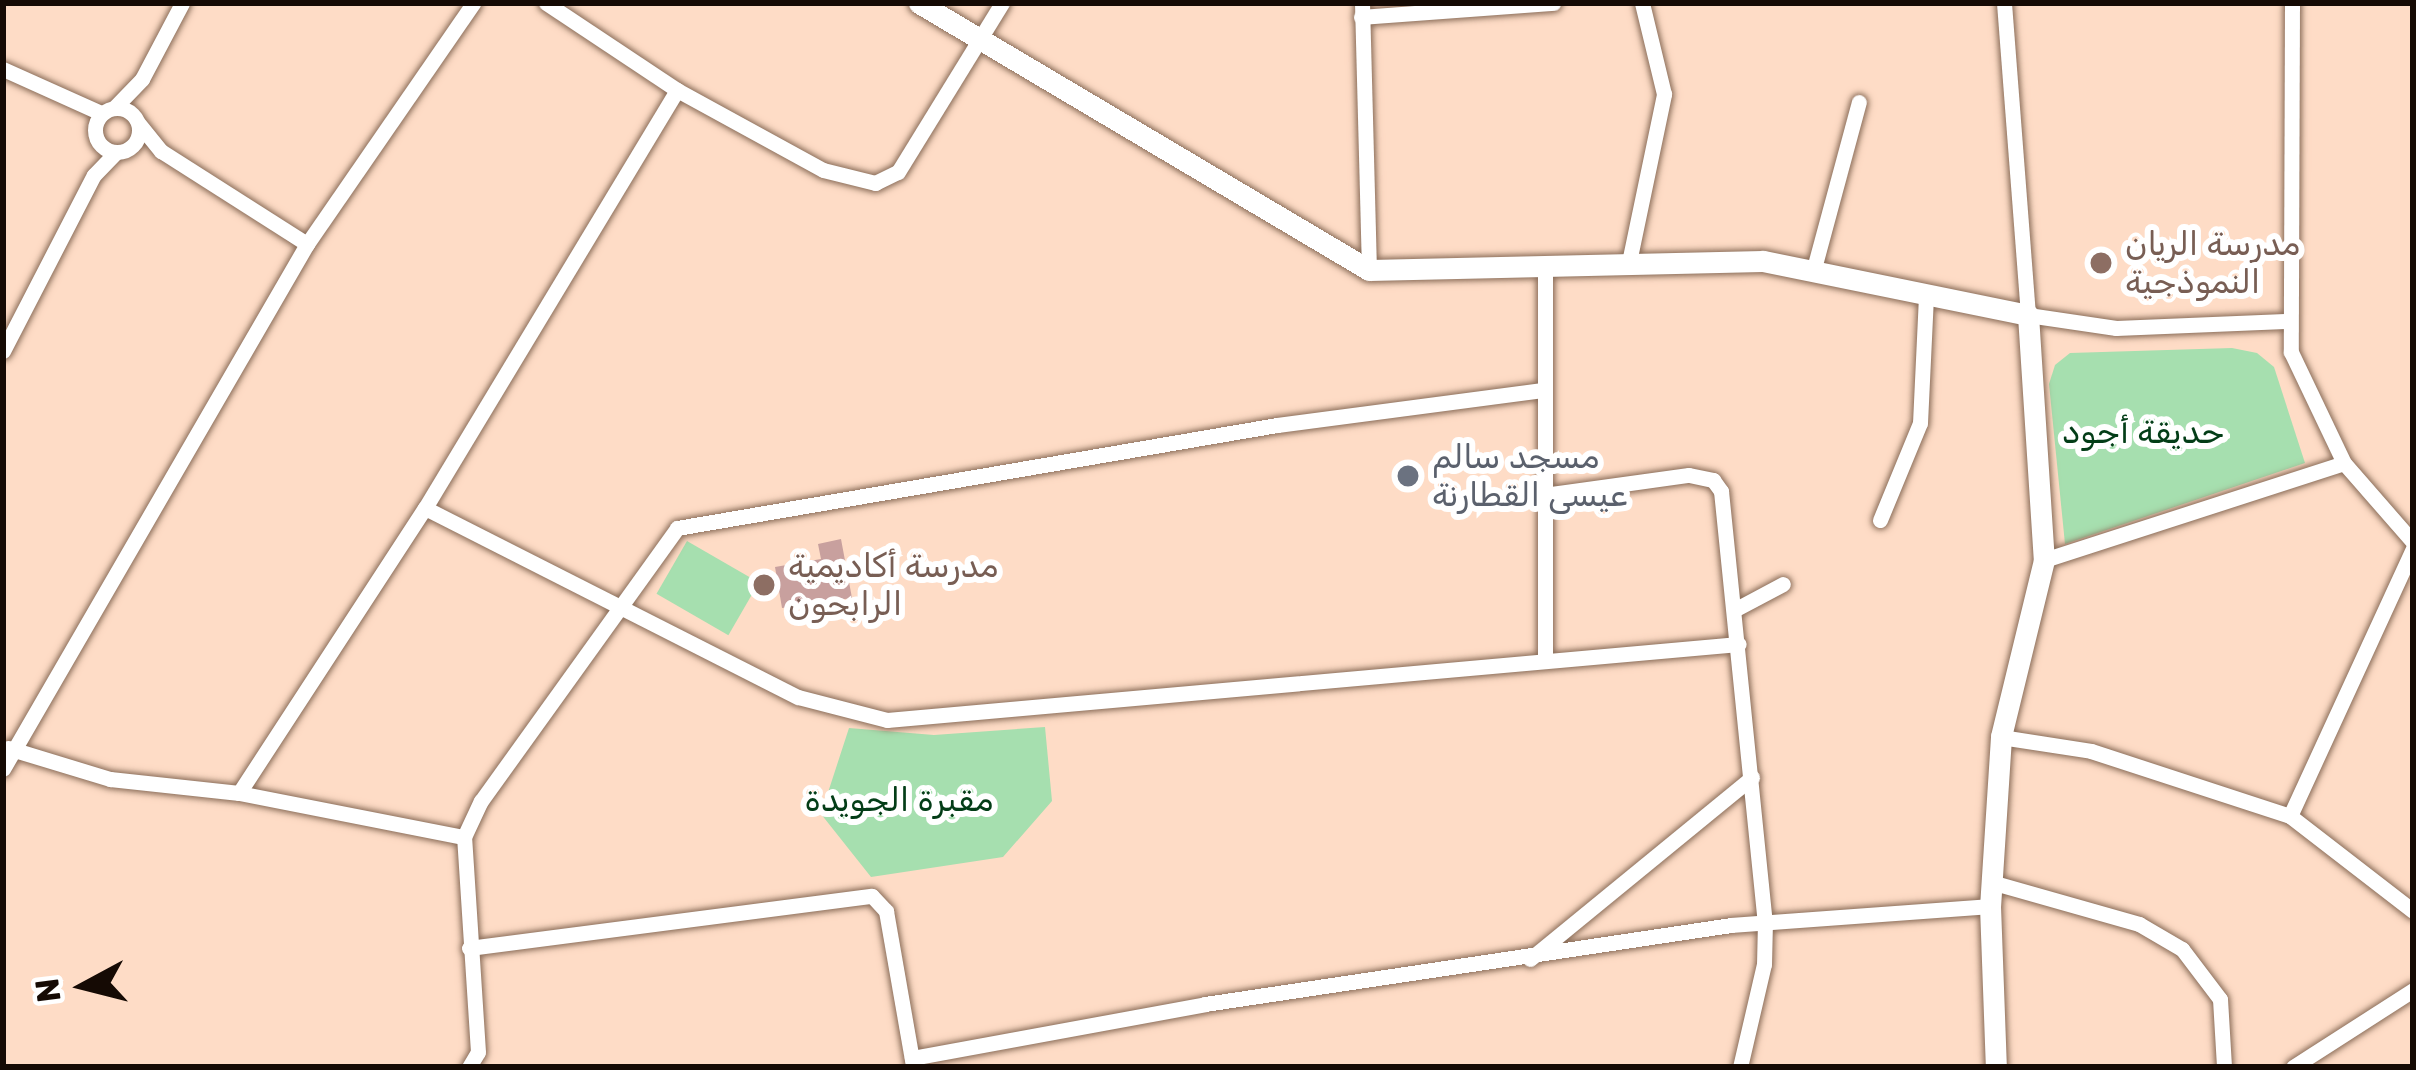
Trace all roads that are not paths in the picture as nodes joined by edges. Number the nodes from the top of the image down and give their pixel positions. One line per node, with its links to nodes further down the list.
1 (182, 3): 13 (street)
2 (473, 3): 23 (street)
3 (546, 3): 14 (street)
4 (919, 3): 11 (street)
5 (1002, 3): 11 (street)
6 (1552, 3): 10 (street)
7 (1642, 3): 24 (street)
8 (2004, 3): 29 (street)
9 (2291, 3): 30 (street)
10 (1361, 10): 25 (street)
11 (981, 36): 14 (street); 25 (street)
12 (3, 69): 16 (street)
13 (142, 79): 17 (street); 18 (street)
14 (677, 90): 35 (street)
15 (1858, 102): 27 (street)
16 (66, 104): 17 (street); 19 (street)
17 (108, 110): 18 (street); 19 (street)
18 (137, 120): 20 (street); 21 (street)
19 (97, 137): 20 (street); 22 (street)
20 (121, 151): 21 (street); 22 (street)
21 (160, 152): 23 (street)
22 (94, 175): 31 (street)
23 (307, 244): 45 (street)
24 (1629, 262): 26 (street); 27 (street)
25 (1369, 270): 26 (street)
26 (1545, 270): 32 (street)
27 (1813, 272): 28 (street)
28 (1926, 297): 29 (street); 36 (street)
29 (2029, 315): 30 (street); 38 (street)
30 (2285, 321): 33 (street)
31 (3, 351)
32 (1543, 390): 34 (street); 40 (street)
33 (2344, 463): 37 (street); 38 (street)
34 (1544, 495): 41 (street); 43 (street)
35 (425, 508): 40 (street); 48 (street)
36 (1880, 520)
37 (2413, 545): 49 (street)
38 (2044, 560): 44 (street)
39 (1783, 584): 41 (street)
40 (616, 608): 43 (street); 50 (street)
41 (1736, 609): 42 (street)
42 (1738, 644): 43 (street); 47 (street)
43 (1546, 659)
44 (2001, 737): 49 (street); 51 (street)
45 (8, 748): 46 (street); 48 (street)
46 (3, 769)
47 (1752, 777): 54 (street); 56 (street)
48 (239, 793): 50 (street)
49 (2290, 816): 53 (street)
50 (464, 838): 55 (street)
51 (1991, 882): 52 (street); 62 (street)
52 (1990, 906): 54 (street); 61 (street)
53 (2413, 910)
54 (1765, 921): 56 (street); 60 (street)
55 (469, 947): 58 (street); 59 (street)
56 (1528, 961): 58 (street)
57 (2413, 990): 63 (street)
58 (913, 1063)
59 (469, 1067)
60 (1740, 1067)
61 (1996, 1067)
62 (2224, 1067)
63 (2293, 1067)

